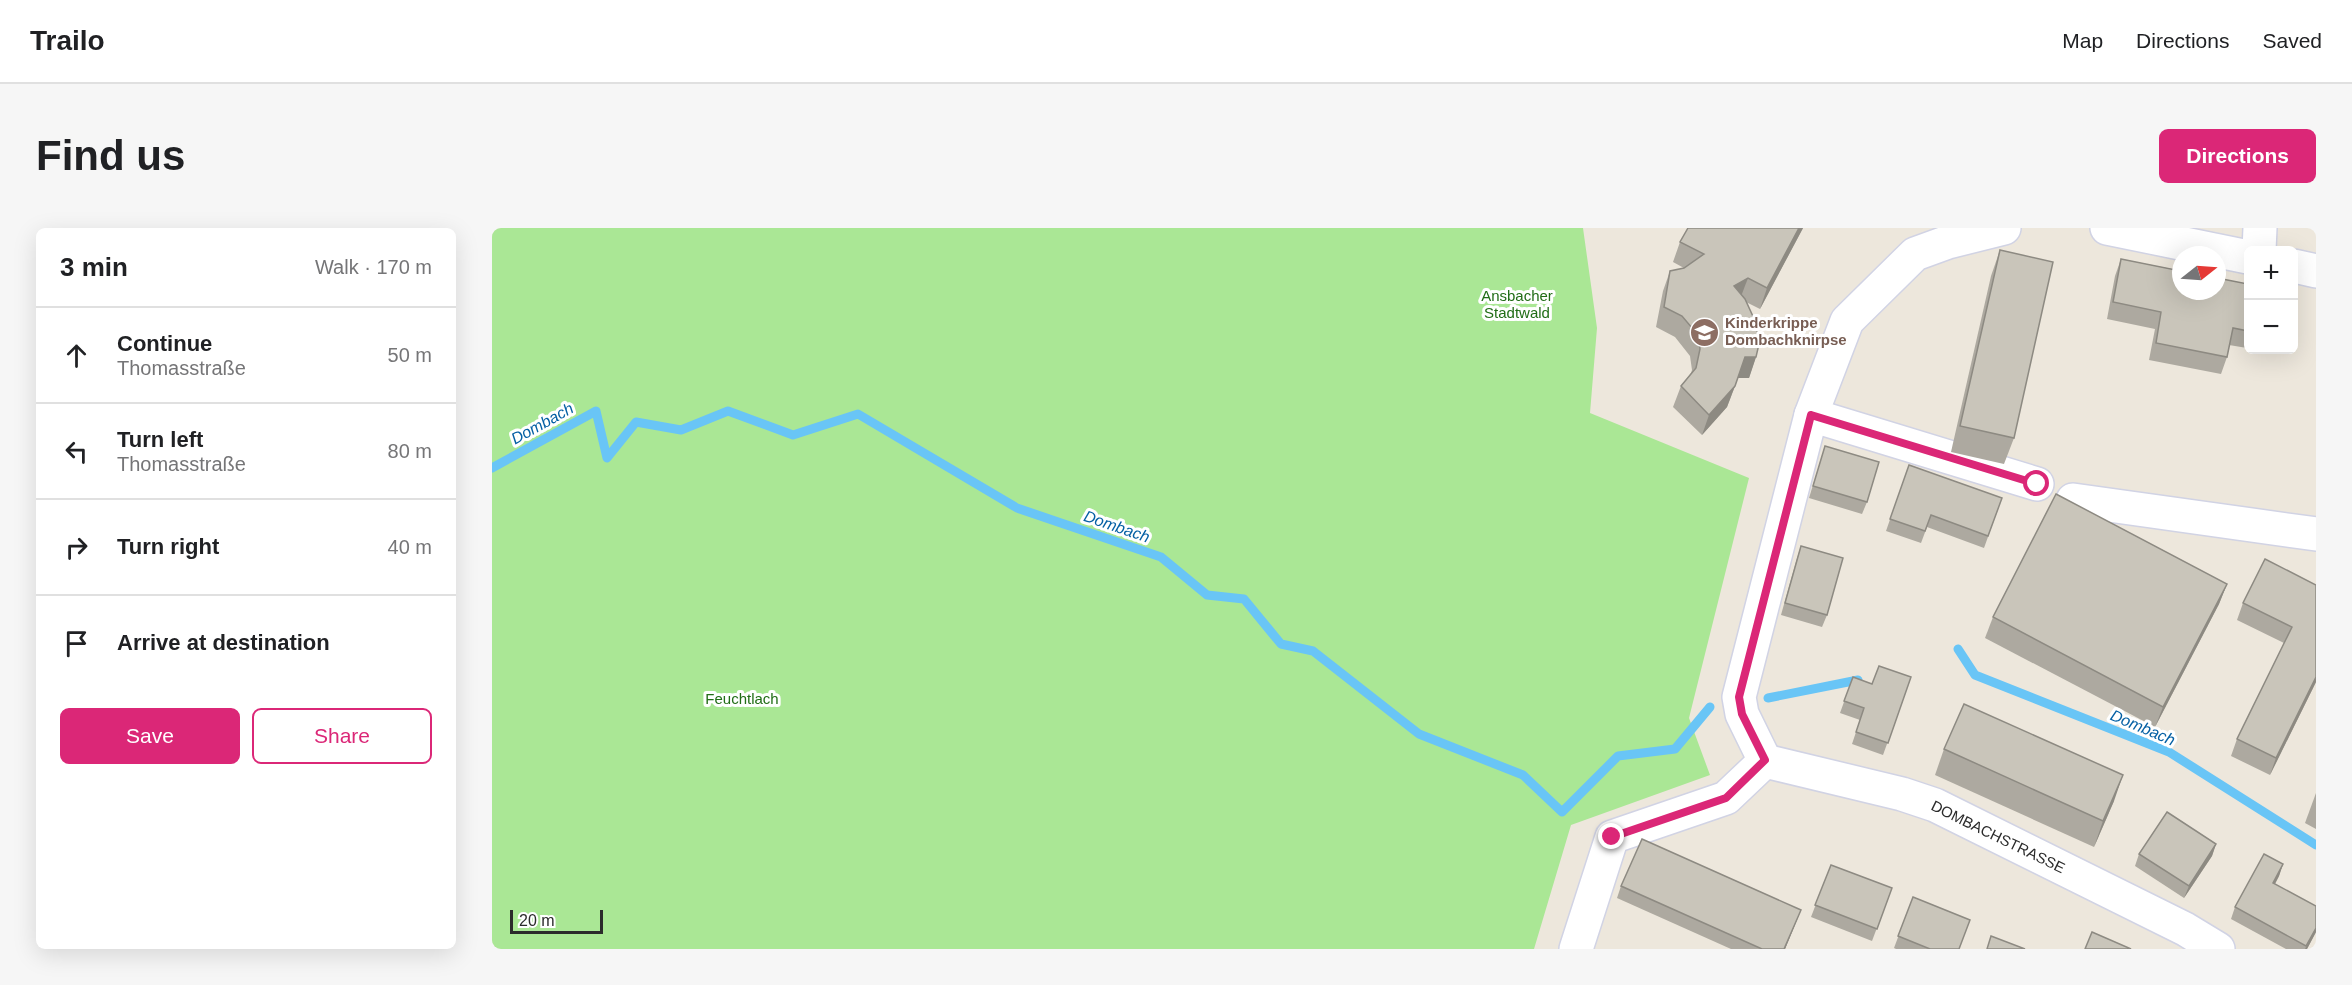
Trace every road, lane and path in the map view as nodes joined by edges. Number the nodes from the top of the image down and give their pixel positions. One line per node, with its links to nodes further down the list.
1 (2004, 228): 8 (street)
2 (2106, 228): 5 (street)
3 (2260, 228): 4 (street)
4 (2259, 246)
5 (2244, 256)
6 (2298, 267): 7 (street)
7 (2316, 271)
8 (1811, 415): 9 (street); 12 (street)
9 (2037, 484)
10 (2073, 500): 11 (street)
11 (2316, 534)
12 (1765, 760): 13 (street); 14 (street, DOMBACHSTRASSE)
13 (1576, 949)
14 (2218, 949)

